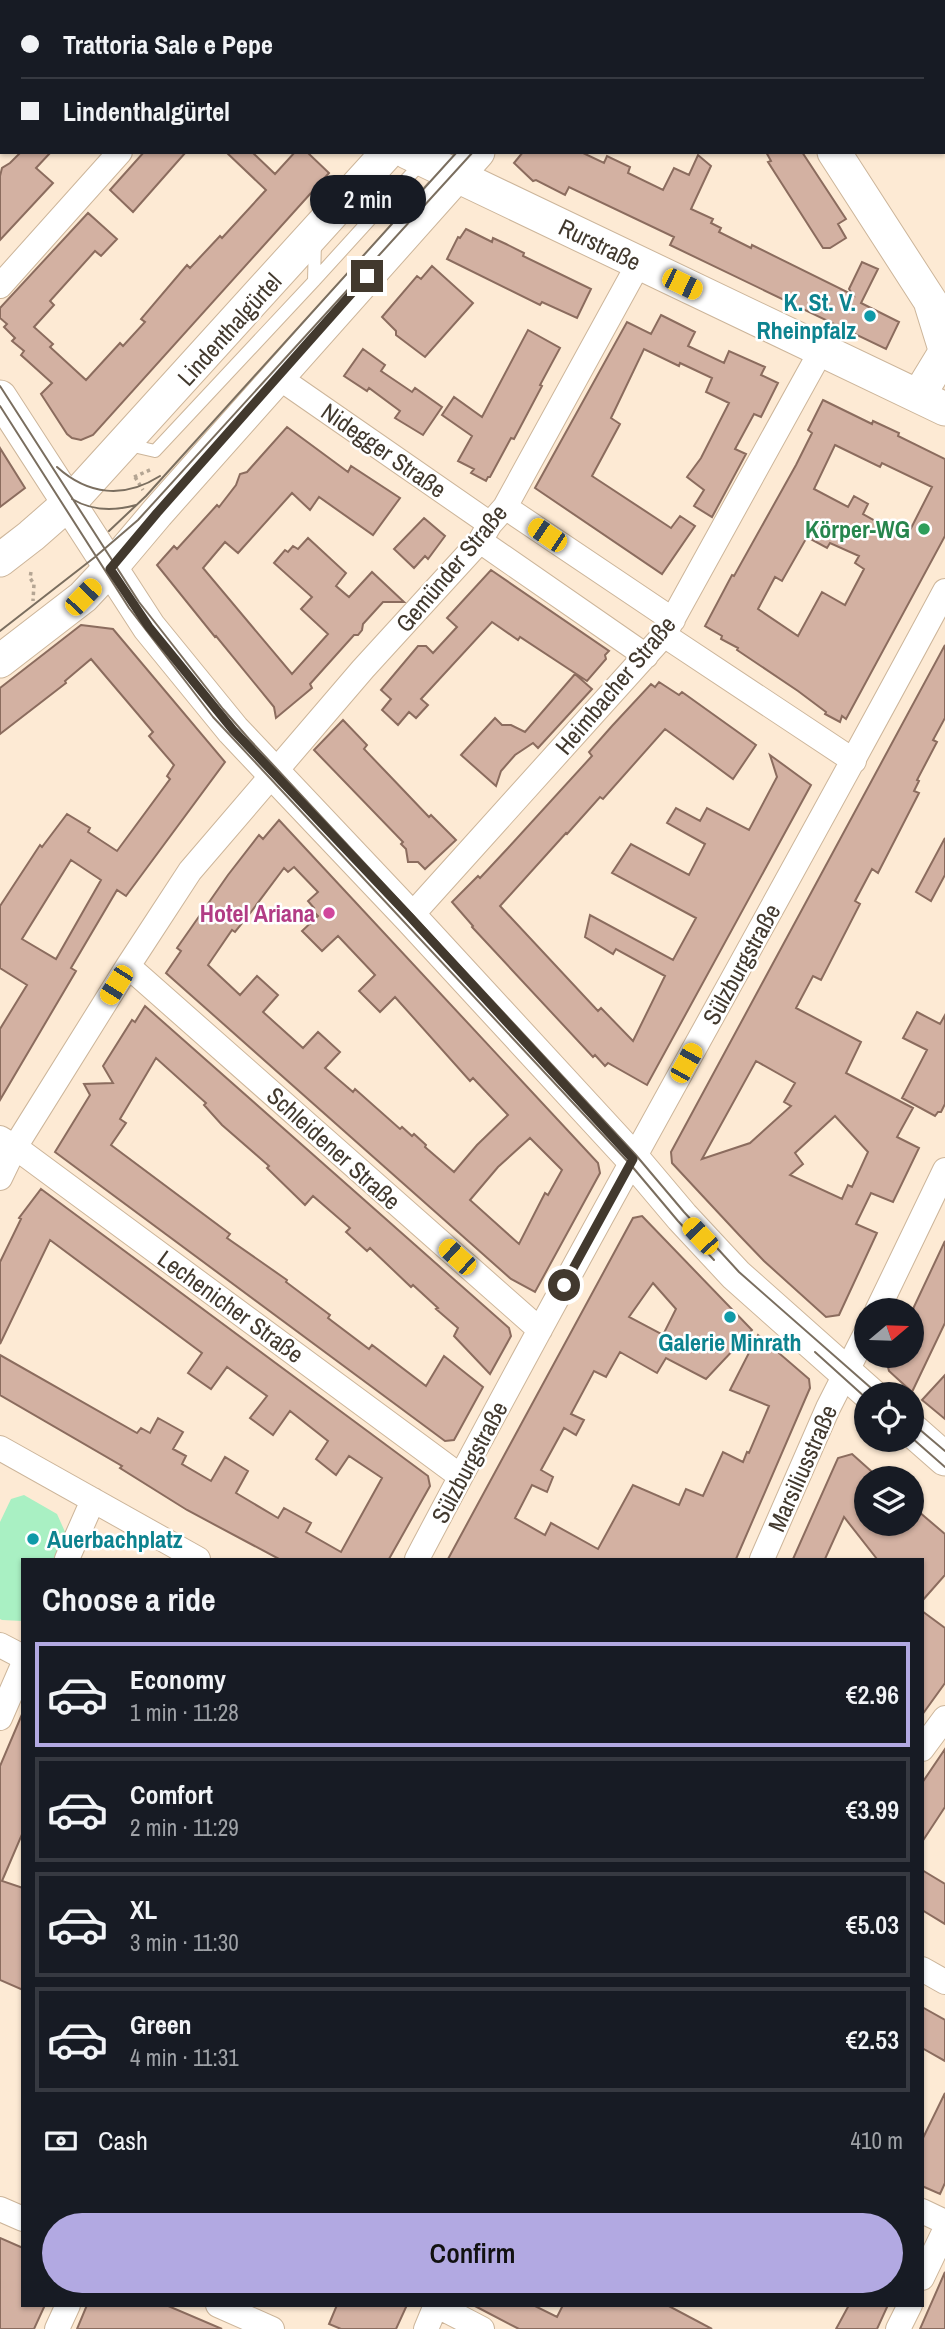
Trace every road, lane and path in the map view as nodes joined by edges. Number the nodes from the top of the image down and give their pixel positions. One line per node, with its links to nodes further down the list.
1 (118, 154): 10 (street)
2 (386, 154): 7 (street, Lindenthalgürtel)
3 (476, 154): 6 (street)
4 (835, 154): 11 (street)
5 (415, 156): 6 (street, Rurstraße); 9 (lane)
6 (456, 177): 8 (street, Rurstraße); 13 (street)
7 (315, 234): 9 (lane); 16 (street, Lindenthalgürtel)
8 (639, 263): 12 (street, Rurstraße); 18 (street, Gemünder Straße)
9 (314, 281): 16 (lane)
10 (0, 286)
11 (937, 313): 15 (street)
12 (821, 351): 15 (street, Rurstraße); 22 (street, Heimbacher Straße)
13 (278, 377): 18 (street, Nidegger Straße); 20 (street)
14 (0, 397): 17 (street)
15 (932, 402)
16 (140, 447): 17 (street, Lindenthalgürtel)
17 (68, 504): 19 (street, Lindenthalgürtel); 20 (street)
18 (492, 524): 22 (street, Nidegger Straße); 23 (street, Nidegger Straße); 26 (street, Gemünder Straße)
19 (0, 561)
20 (110, 569): 24 (street); 26 (street)
21 (945, 591): 25 (street, Sülzburgstraße)
22 (668, 627): 23 (street, Heimbacher Straße); 25 (street, Nidegger Straße)
23 (646, 656): 27 (street, Heimbacher Straße)
24 (0, 661)
25 (854, 761): 30 (street, Sülzburgstraße)
26 (272, 776): 27 (street); 28 (street, Gemünder Straße)
27 (410, 917): 30 (street)
28 (128, 965): 29 (street, Gemünder Straße); 34 (street, Schleidener Straße)
29 (8, 1142): 32 (street, Gemünder Straße); 39 (street, Lechenicher Straße)
30 (633, 1159): 34 (street, Sülzburgstraße); 35 (street)
31 (945, 1170): 33 (street)
32 (0, 1178)
33 (883, 1298)
34 (540, 1330): 39 (street, Sülzburgstraße)
35 (854, 1382): 44 (street, Marsiliusstraße)
36 (924, 1441): 38 (street)
37 (0, 1448): 40 (street)
38 (945, 1459)
39 (460, 1476): 43 (street, Sülzburgstraße)
40 (93, 1500): 41 (street); 42 (street)
41 (67, 1558)
42 (196, 1558)
43 (418, 1558)
44 (762, 1558)
45 (0, 1645): 46 (street)
46 (21, 1656)
47 (21, 1670): 48 (street)
48 (0, 1718)
49 (945, 1718): 50 (street)
50 (924, 1746)
51 (924, 1970): 52 (street)
52 (945, 1982)
53 (0, 2209): 55 (street)
54 (924, 2212): 56 (street)
55 (21, 2218)
56 (945, 2222)
57 (945, 2230): 58 (street)
58 (924, 2274)
59 (67, 2307): 64 (street)
60 (222, 2307): 65 (street)
61 (435, 2307): 66 (street)
62 (440, 2307): 67 (street)
63 (909, 2307): 68 (street)
64 (57, 2329)
65 (272, 2329)
66 (426, 2329)
67 (482, 2329)
68 (898, 2329)

